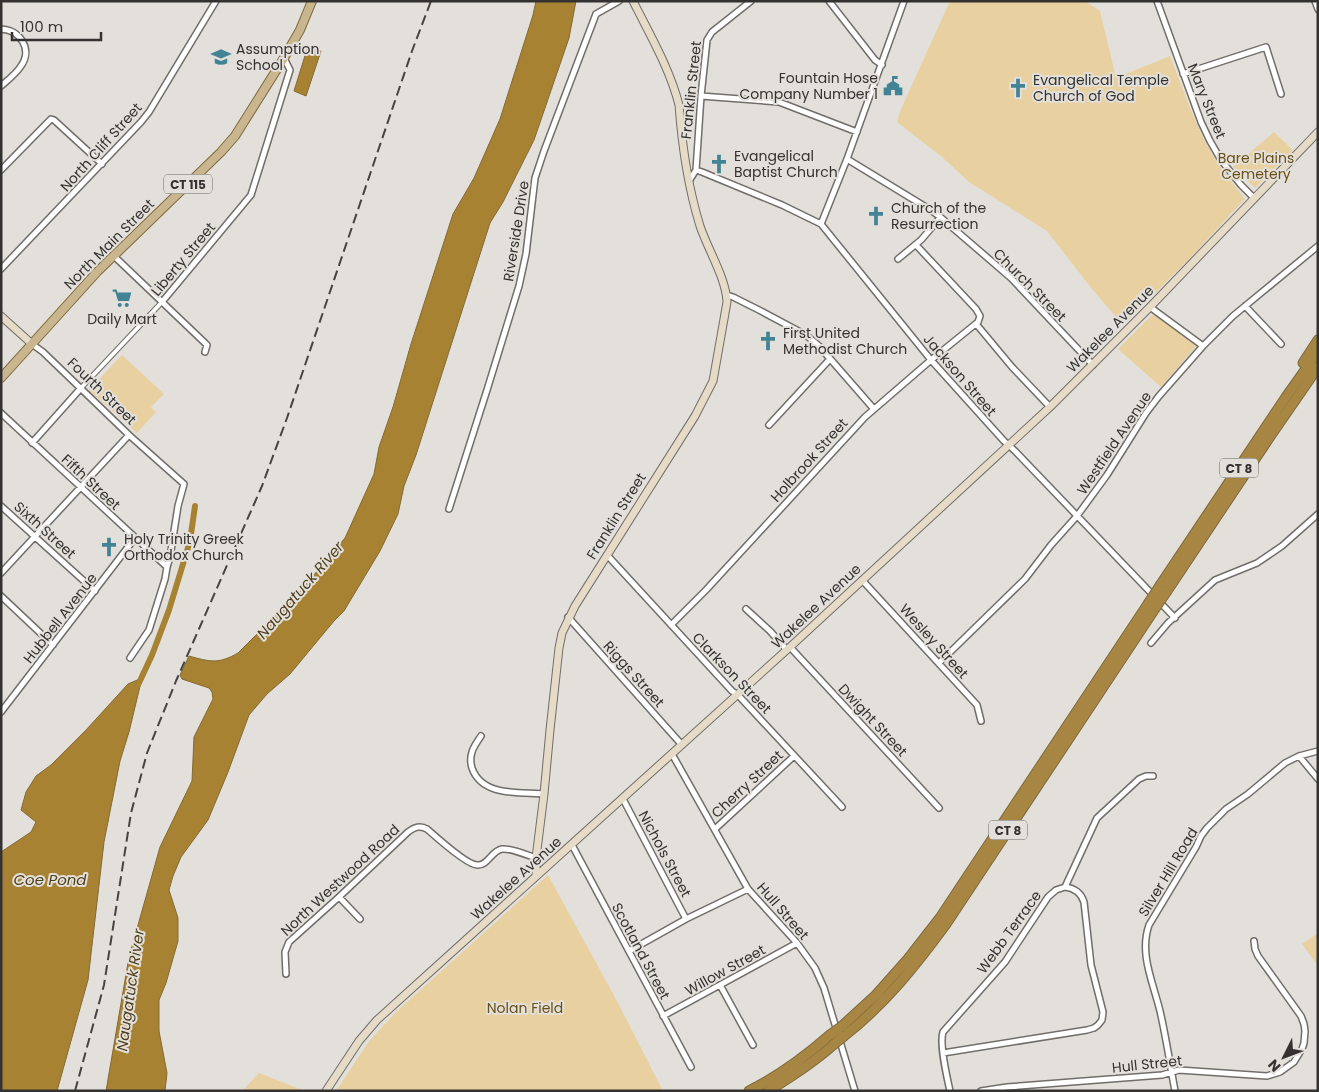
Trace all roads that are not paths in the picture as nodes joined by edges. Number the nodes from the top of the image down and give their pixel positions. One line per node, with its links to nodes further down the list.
1 (216, 1): 21 (street, North Cliff Street)
2 (312, 1): 12 (main road, North Main Street / CT 115)
3 (619, 1): 61 (street, Riverside Drive)
4 (633, 1): 24 (main road, Franklin Street)
5 (751, 1): 17 (street, Franklin Street)
6 (828, 1): 13 (street)
7 (904, 1): 13 (street)
8 (1157, 1): 14 (street, Mary Street)
9 (1315, 1): 10 (street)
10 (1318, 9)
11 (1, 28): 15 (street)
12 (284, 58): 30 (main road, North Main Street / CT 115); 34 (street, Liberty Street)
13 (882, 65): 18 (street)
14 (1183, 74): 16 (street); 25 (street, Mary Street)
15 (1, 86)
16 (1281, 94)
17 (701, 96): 18 (street); 23 (street, Franklin Street)
18 (857, 132): 20 (street)
19 (1318, 132): 25 (main road, Wakelee Avenue)
20 (847, 160): 26 (street, Church Street); 27 (street)
21 (102, 164): 22 (street); 32 (street, North Cliff Street)
22 (1, 170)
23 (696, 170): 24 (street); 27 (street, Jackson Street)
24 (689, 181): 33 (main road, Franklin Street)
25 (1254, 198): 36 (main road, Wakelee Avenue)
26 (940, 218): 28 (street); 47 (street, Church Street)
27 (821, 224): 46 (street, Jackson Street)
28 (916, 245): 31 (street); 38 (street)
29 (1318, 246): 35 (street, Westfield Avenue)
30 (114, 256): 34 (street); 40 (main road, North Main Street / CT 115)
31 (898, 259)
32 (1, 269)
33 (727, 295): 45 (street); 66 (main road, Franklin Street)
34 (162, 302): 43 (street); 50 (street, Liberty Street)
35 (1245, 306): 41 (street); 42 (street, Westfield Avenue)
36 (1150, 307): 42 (street); 47 (main road, Wakelee Avenue)
37 (1, 316): 40 (main road, Fourth Street)
38 (976, 325): 46 (street, Holbrook Street); 52 (street)
39 (1318, 340): 51 (highway)
40 (32, 344): 49 (main road, North Main Street / CT 115); 50 (street, Fourth Street)
41 (1281, 344)
42 (1203, 346): 63 (street, Westfield Avenue)
43 (205, 352)
44 (1318, 352): 51 (highway, CT 8)
45 (830, 358): 53 (street); 55 (street)
46 (931, 360): 53 (street, Holbrook Street); 58 (street, Jackson Street)
47 (1093, 365): 52 (main road, Wakelee Avenue)
48 (1318, 367): 70 (highway, CT 8)
49 (1, 378)
50 (80, 388): 56 (street, Fourth Street); 57 (street, Liberty Street)
51 (1286, 397): 70 (highway, CT 8)
52 (1050, 407): 58 (main road, Wakelee Avenue)
53 (873, 408): 79 (street, Holbrook Street)
54 (1, 413): 57 (street, Fifth Street)
55 (769, 424)
56 (129, 435): 59 (street); 67 (street, Fourth Street)
57 (32, 443): 59 (street, Fifth Street)
58 (1009, 445): 63 (street, Jackson Street); 69 (main road, Wakelee Avenue)
59 (81, 487): 64 (street); 65 (street, Fifth Street)
60 (1, 506): 64 (street, Sixth Street)
61 (449, 509)
62 (1318, 514): 78 (street)
63 (1077, 516): 78 (street, Jackson Street); 84 (street, Westfield Avenue)
64 (35, 536): 68 (street); 71 (street, Sixth Street)
65 (135, 538): 67 (street, Fifth Street); 71 (street, Hubbell Avenue)
66 (607, 555): 77 (main road, Franklin Street); 79 (street, Clarkson Street)
67 (166, 567): 83 (street)
68 (1, 573)
69 (862, 580): 82 (main road, Wakelee Avenue); 84 (street, Wesley Street)
70 (1164, 588): 75 (highway, CT 8, bridge)
71 (95, 591): 81 (street, Hubbell Avenue)
72 (1, 596): 73 (street)
73 (6, 600): 74 (street); 81 (street)
74 (1, 606)
75 (1151, 607): 120 (highway, CT 8, bridge); 121 (highway, CT 8, bridge)
76 (746, 609): 82 (street, Dwight Street)
77 (568, 617): 89 (street, Riggs Street); 96 (main road, Franklin Street)
78 (1174, 618): 80 (street)
79 (671, 625): 85 (street, Clarkson Street)
80 (1151, 643)
81 (54, 645): 86 (street, Hubbell Avenue)
82 (789, 649): 85 (main road, Wakelee Avenue); 99 (street, Dwight Street)
83 (130, 658)
84 (939, 663): 87 (street, Wesley Street)
85 (738, 695): 89 (main road, Wakelee Avenue); 92 (street, Clarkson Street)
86 (1, 712)
87 (981, 721)
88 (481, 736): 96 (street)
89 (682, 745): 91 (main road, Wakelee Avenue)
90 (1318, 751): 93 (street, Silver Hill Road)
91 (672, 754): 97 (main road, Wakelee Avenue); 100 (street, Hull Street)
92 (794, 756): 98 (street, Clarkson Street); 100 (street, Cherry Street)
93 (1299, 756): 95 (street); 118 (street, Silver Hill Road)
94 (1154, 776): 104 (street)
95 (1318, 778)
96 (544, 794): 102 (main road, Franklin Street)
97 (623, 800): 101 (main road, Wakelee Avenue); 108 (street, Nichols Street)
98 (842, 806)
99 (939, 808)
100 (715, 829): 105 (street, Hull Street)
101 (572, 845): 103 (main road, Wakelee Avenue); 111 (street, Scotland Street)
102 (536, 858): 103 (main road, Franklin Street); 106 (street, North Westwood Road)
103 (536, 876): 119 (main road, Wakelee Avenue)
104 (1065, 887): 116 (street, Webb Terrace); 116 (street)
105 (748, 888): 108 (street); 110 (street, Hull Street)
106 (340, 896): 107 (street); 112 (street, North Westwood Road)
107 (360, 919)
108 (686, 919): 111 (street)
109 (1254, 941): 118 (street, Hull Street)
110 (797, 943): 113 (street, Willow Street); 122 (street, Hull Street)
111 (629, 951): 114 (street, Scotland Street)
112 (286, 974)
113 (720, 985): 114 (street, Willow Street); 115 (street)
114 (663, 1016): 117 (street, Scotland Street)
115 (753, 1045)
116 (943, 1052): 123 (street, Webb Terrace)
117 (691, 1067)
118 (1172, 1072): 124 (street, Hull Street); 125 (street, Silver Hill Road)
119 (326, 1091)
120 (749, 1091)
121 (768, 1091)
122 (855, 1091)
123 (950, 1091)
124 (980, 1091)
125 (1175, 1091)

